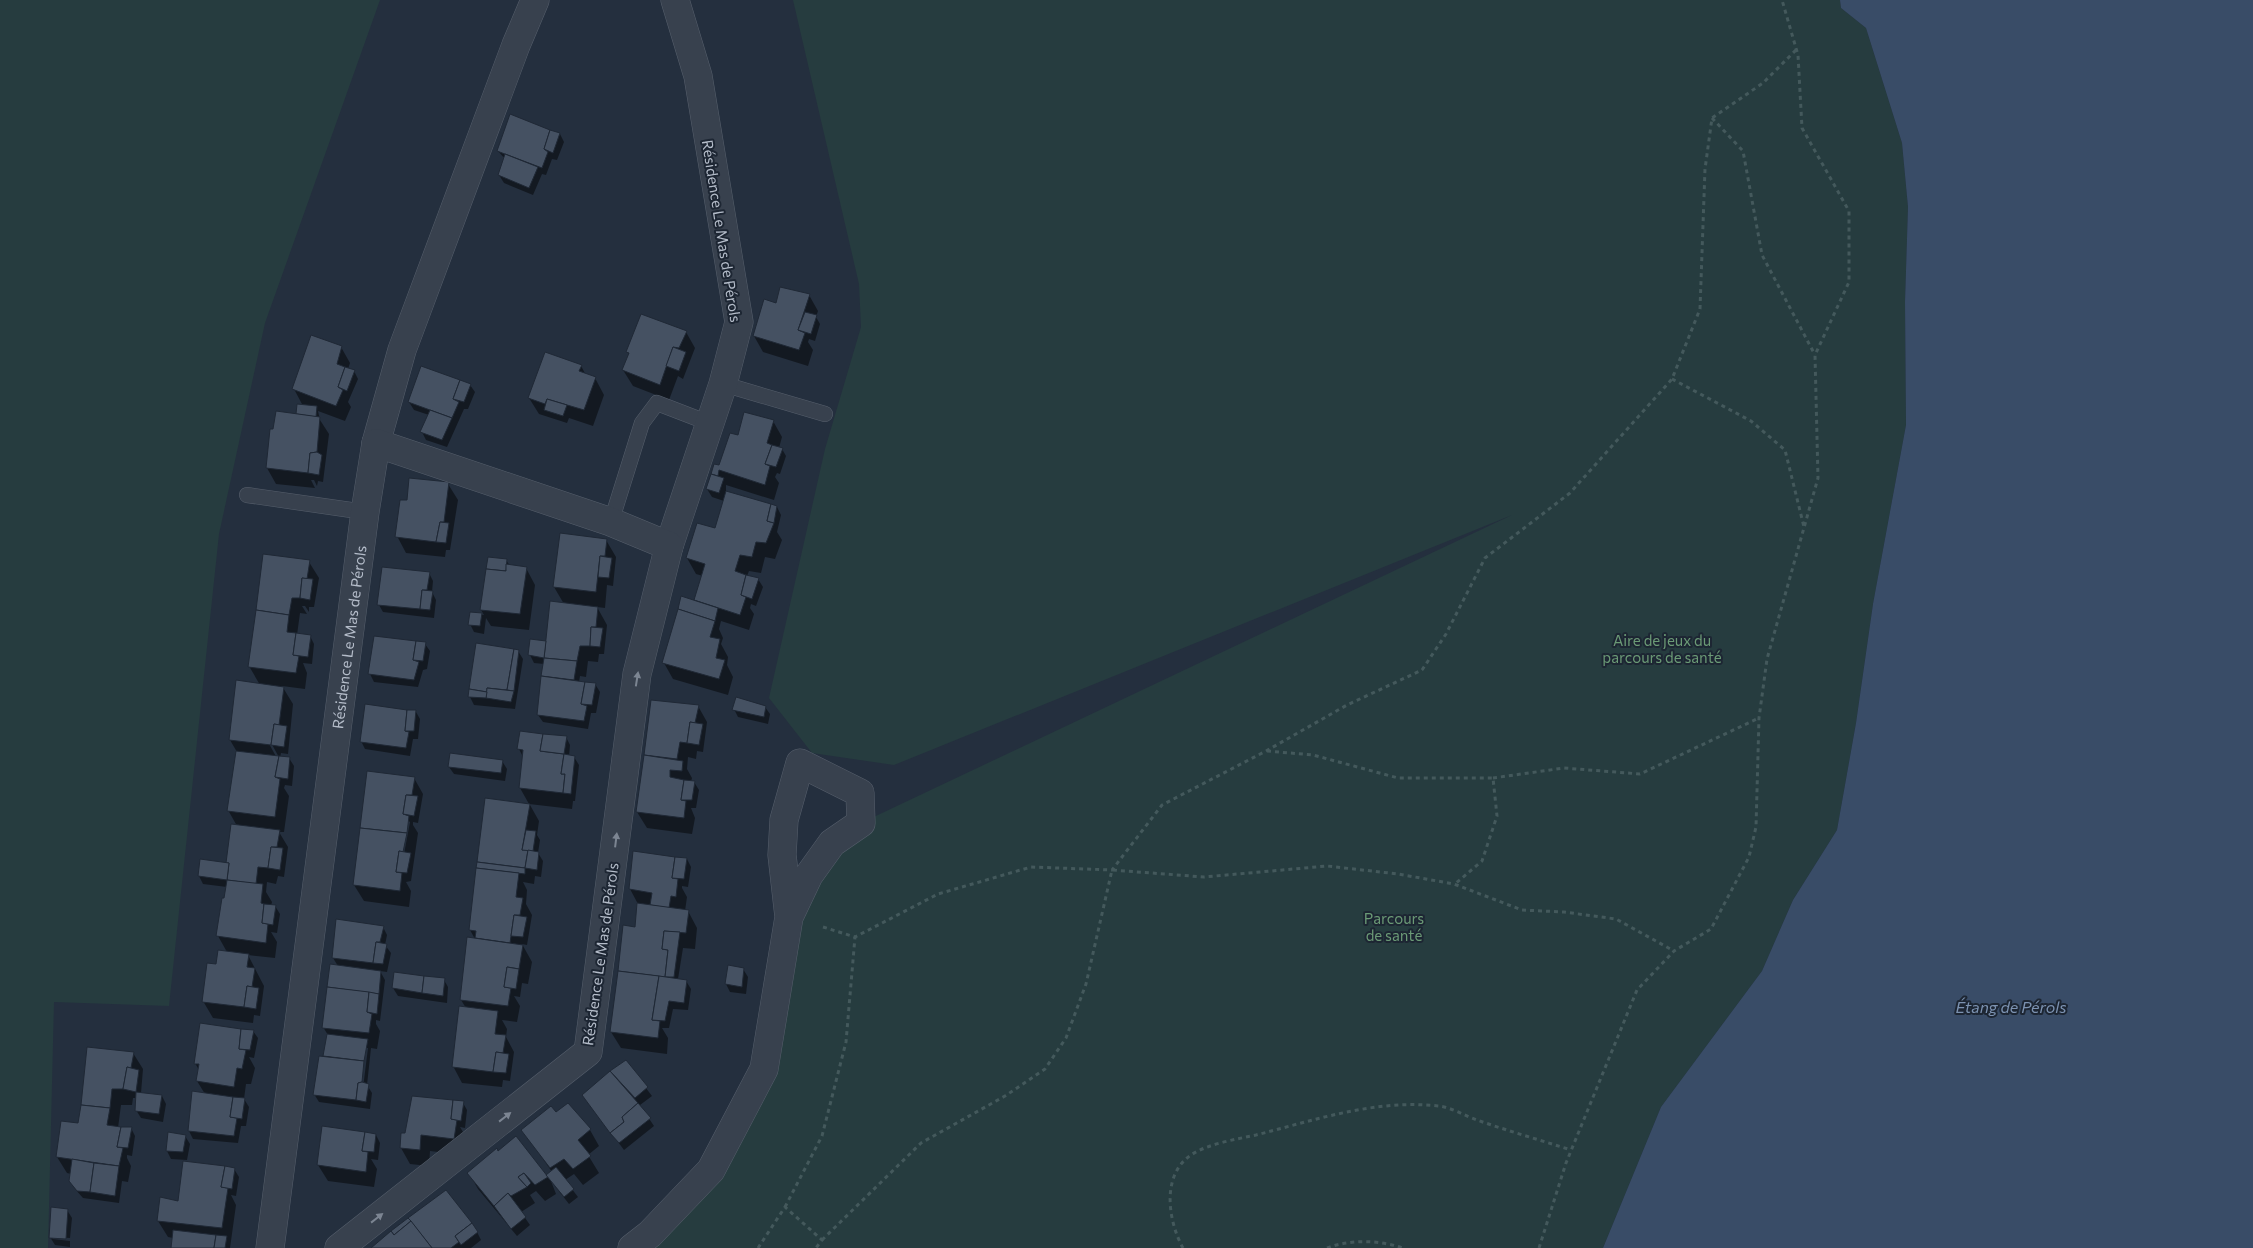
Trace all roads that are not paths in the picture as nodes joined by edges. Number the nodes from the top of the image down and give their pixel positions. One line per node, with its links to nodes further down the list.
1 (536, 0): 6 (street, Résidence Le Mas de Pérols)
2 (675, 0): 3 (street, Résidence Le Mas de Pérols)
3 (723, 384): 4 (lane); 5 (street, Résidence Le Mas de Pérols)
4 (825, 414)
5 (709, 423): 9 (lane); 10 (street, Résidence Le Mas de Pérols)
6 (376, 443): 8 (street, Résidence Le Mas de Pérols); 9 (street)
7 (247, 495): 8 (lane)
8 (365, 512): 12 (street, Résidence Le Mas de Pérols)
9 (611, 522): 10 (street)
10 (669, 546): 13 (street, Résidence Le Mas de Pérols, one-way to 10)
11 (789, 917): 11 (street); 14 (street)
12 (270, 1248)
13 (339, 1248)
14 (632, 1248)

